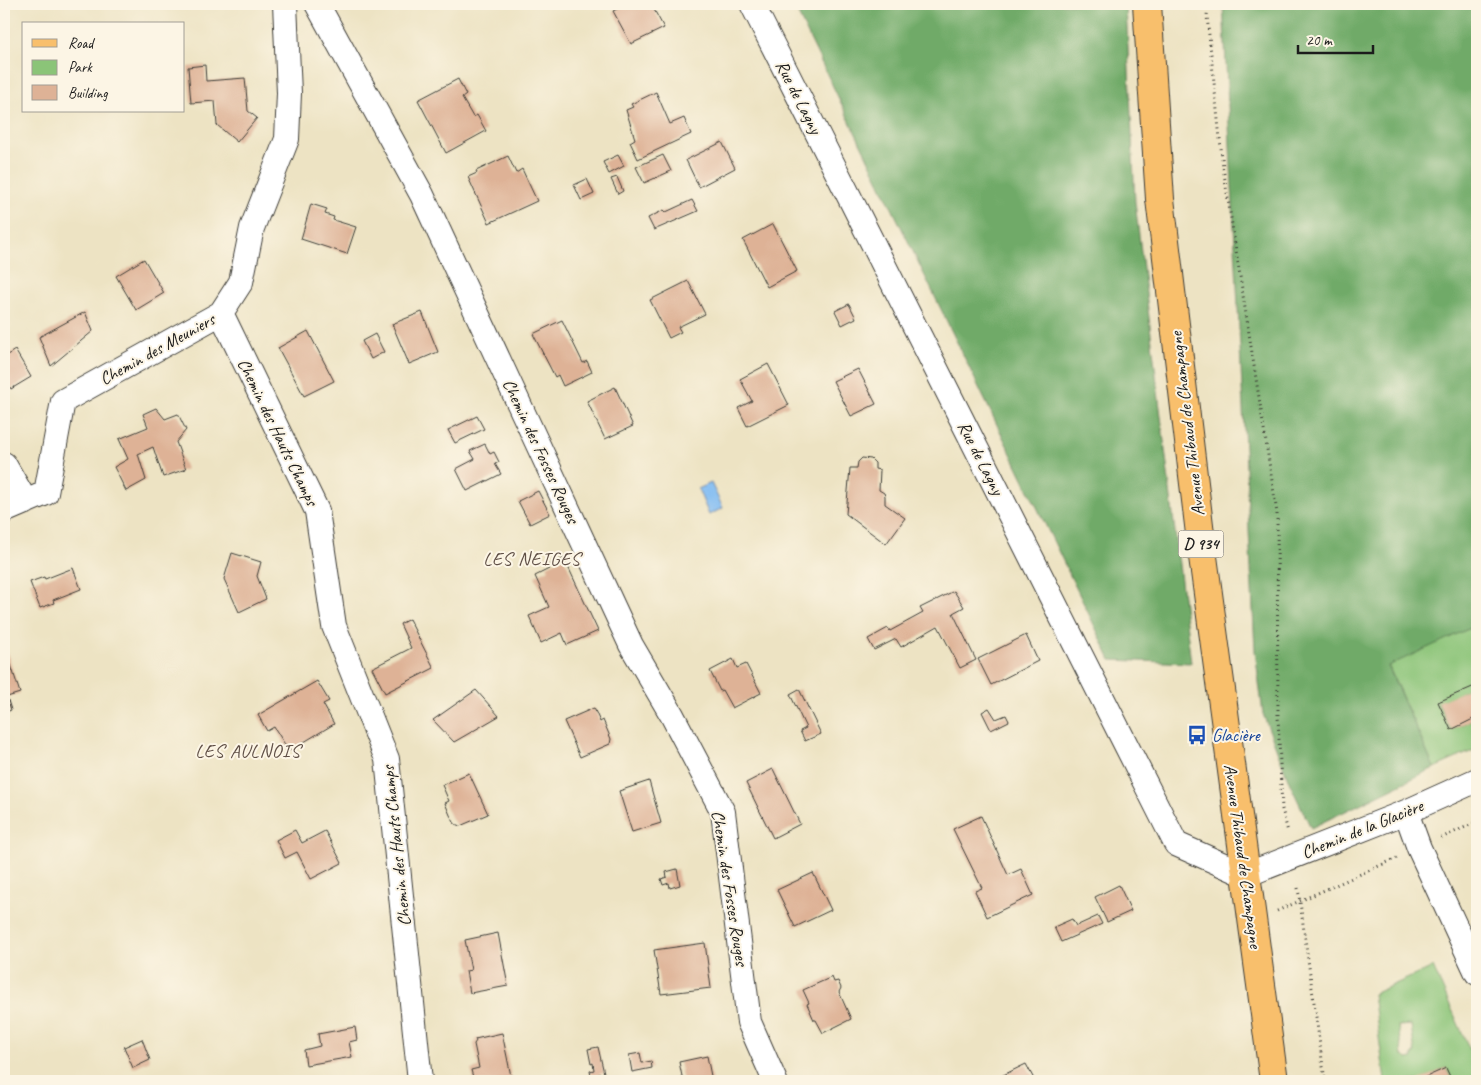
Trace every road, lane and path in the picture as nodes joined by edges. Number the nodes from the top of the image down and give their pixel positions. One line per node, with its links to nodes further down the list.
1 (285, 4): 6 (street, Chemin des Meuniers)
2 (317, 4): 21 (street, Chemin des Fosses Rouges)
3 (752, 4): 15 (street, Rue de Lagny)
4 (1147, 4): 15 (main road, Avenue Thibaud de Champagne / D 934)
5 (1208, 4): 13 (path)
6 (221, 313): 8 (street, Chemin des Meuniers); 20 (street, Chemin des Hauts Champs)
7 (4, 464): 8 (street)
8 (26, 502): 9 (street, Chemin des Meuniers)
9 (4, 511)
10 (1477, 780): 11 (street, Chemin de la Glacière)
11 (1406, 812): 14 (street); 15 (street, Chemin de la Glacière)
12 (1477, 822): 14 (path)
13 (1289, 835)
14 (1419, 848): 17 (path); 19 (street)
15 (1246, 875): 18 (main road, Avenue Thibaud de Champagne / D 934)
16 (1298, 888): 17 (path)
17 (1300, 901): 18 (path); 23 (path)
18 (1252, 923): 22 (main road, Avenue Thibaud de Champagne / D 934)
19 (1477, 973)
20 (420, 1081)
21 (775, 1081)
22 (1274, 1081)
23 (1324, 1081)

